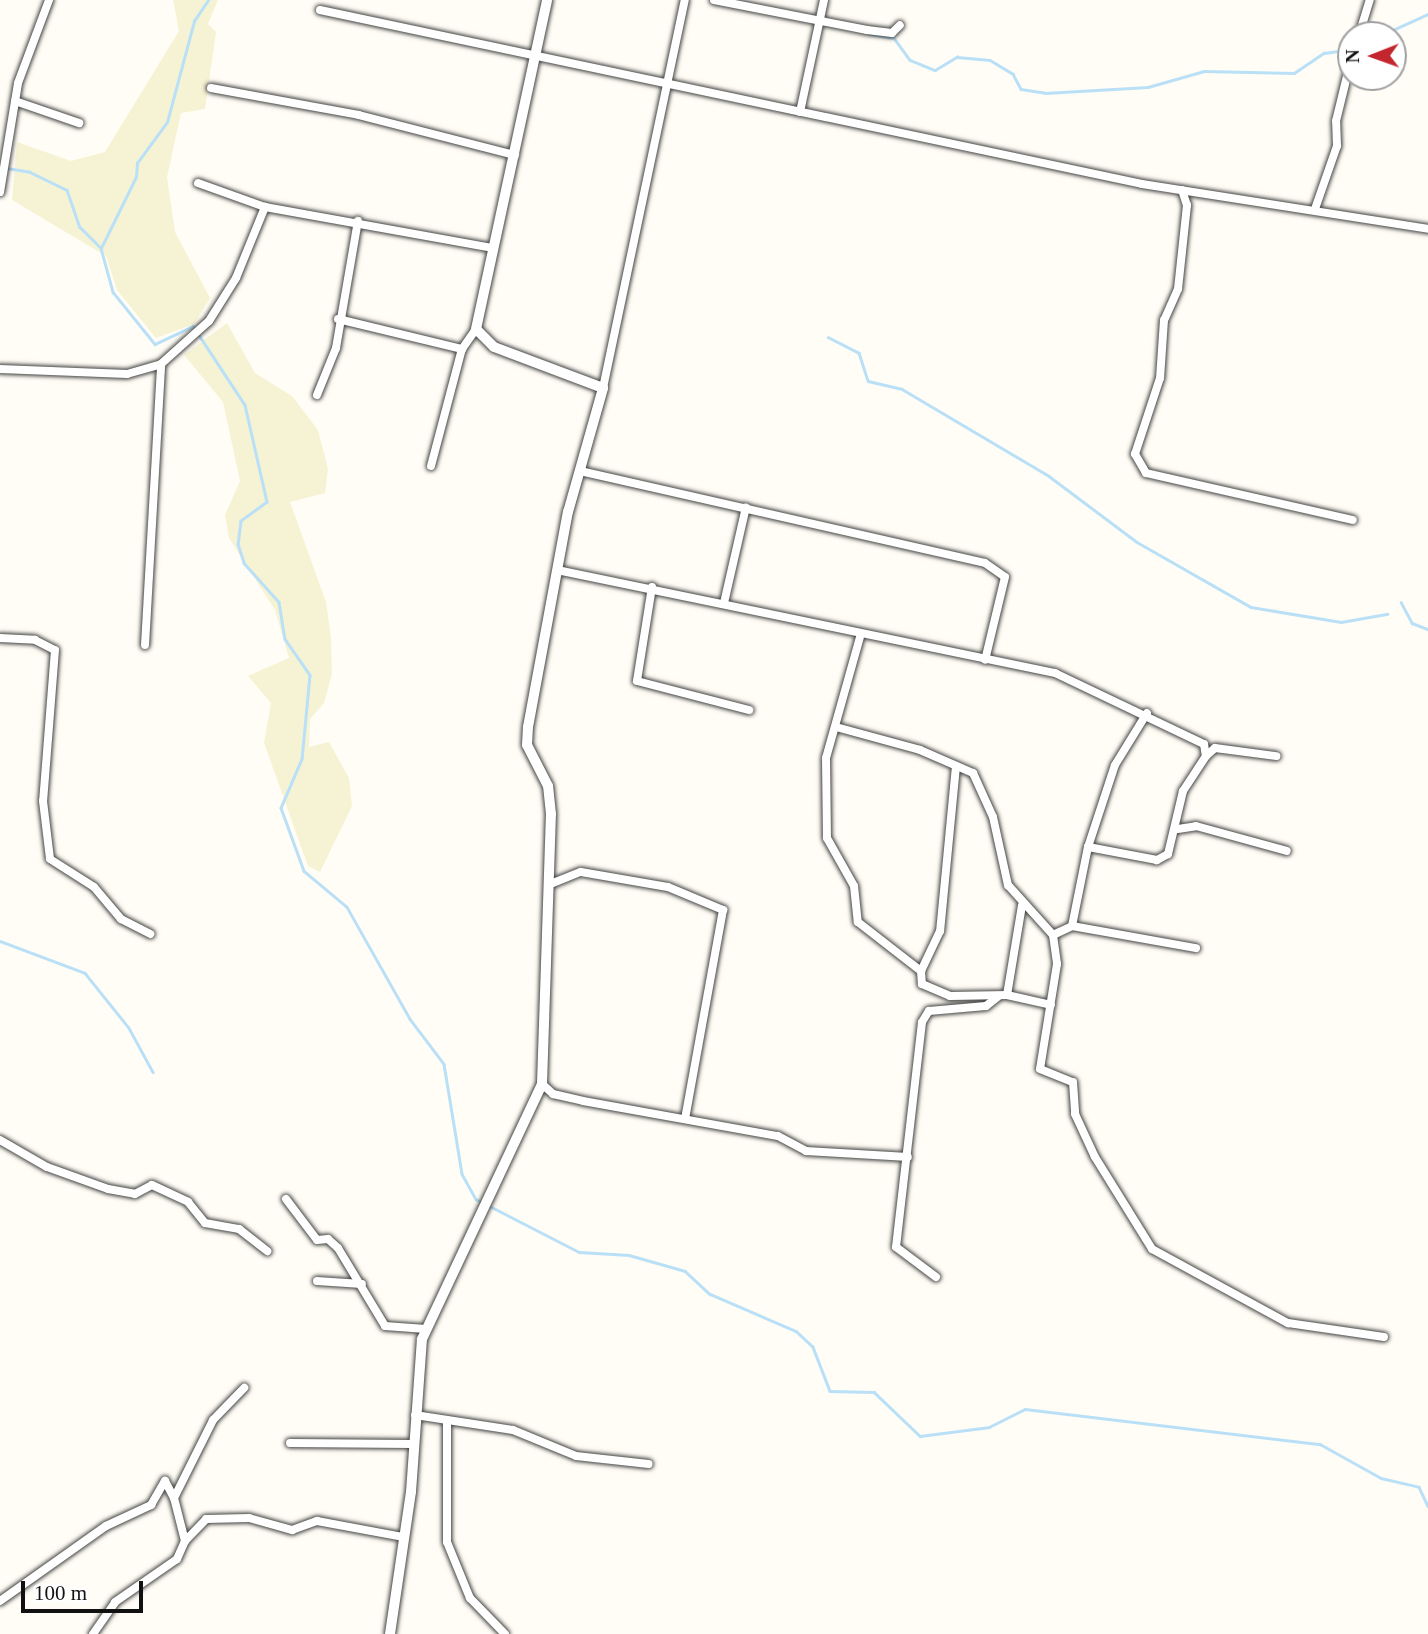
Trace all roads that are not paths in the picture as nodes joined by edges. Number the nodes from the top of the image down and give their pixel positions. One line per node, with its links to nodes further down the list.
1 (49, 0): 15 (street)
2 (547, 0): 11 (street)
3 (685, 0): 12 (street)
4 (714, 0): 8 (street)
5 (824, 0): 8 (street)
6 (1370, 0): 9 (street)
7 (320, 10): 11 (street)
8 (820, 21): 10 (street); 16 (street)
9 (1363, 21)
10 (900, 25)
11 (534, 58): 12 (street); 18 (street)
12 (668, 87): 16 (street); 32 (street)
13 (211, 88): 18 (street)
14 (1343, 91): 23 (street)
15 (15, 101): 17 (street); 21 (street)
16 (800, 112): 20 (street)
17 (79, 122)
18 (515, 155): 26 (street)
19 (198, 183): 22 (street)
20 (1182, 190): 23 (street); 37 (street)
21 (0, 192)
22 (265, 207): 24 (street); 30 (street)
23 (1315, 209): 25 (street)
24 (358, 220): 26 (street); 27 (street)
25 (1428, 229)
26 (493, 248): 28 (street)
27 (338, 319): 29 (street); 33 (street)
28 (476, 329): 29 (street); 32 (street)
29 (462, 349): 34 (street)
30 (161, 364): 31 (street); 43 (street)
31 (0, 369)
32 (603, 388): 35 (street)
33 (317, 395)
34 (431, 466)
35 (580, 471): 36 (street); 38 (street)
36 (746, 507): 40 (street); 44 (street)
37 (1353, 520)
38 (556, 570): 39 (street); 56 (street)
39 (652, 587): 40 (street); 45 (street)
40 (724, 603): 41 (street)
41 (860, 637): 44 (street); 47 (street)
42 (0, 638): 59 (street)
43 (145, 645)
44 (985, 660): 46 (street)
45 (749, 710)
46 (1147, 713): 48 (street); 54 (street)
47 (836, 727): 52 (street); 62 (street)
48 (1204, 744): 49 (street); 50 (street)
49 (1214, 748): 50 (street); 51 (street)
50 (1206, 756): 53 (street)
51 (1276, 756)
52 (956, 766): 57 (street); 62 (street)
53 (1178, 829): 54 (street); 55 (street)
54 (1088, 847): 58 (street)
55 (1287, 851)
56 (548, 885): 65 (street); 66 (street)
57 (1022, 905): 60 (street); 63 (street)
58 (1072, 926): 60 (street); 61 (street)
59 (150, 934)
60 (1053, 935): 64 (street)
61 (1196, 948)
62 (921, 971): 63 (street)
63 (1003, 995): 64 (street); 68 (street)
64 (1051, 1005): 75 (street)
65 (542, 1084): 66 (street); 74 (street)
66 (685, 1119): 68 (street)
67 (0, 1140): 70 (street)
68 (908, 1157): 71 (street)
69 (286, 1199): 73 (street)
70 (267, 1251)
71 (936, 1277)
72 (317, 1281): 73 (street)
73 (362, 1284): 74 (street)
74 (426, 1329): 77 (street)
75 (1384, 1337)
76 (244, 1388): 82 (street)
77 (415, 1415): 78 (street); 80 (street)
78 (447, 1420): 81 (street); 88 (street)
79 (290, 1443): 80 (street)
80 (413, 1444): 83 (street)
81 (649, 1464)
82 (174, 1499): 84 (street); 85 (street)
83 (403, 1538): 84 (street); 87 (street)
84 (184, 1541): 86 (street)
85 (0, 1601)
86 (93, 1634)
87 (390, 1634)
88 (505, 1634)

